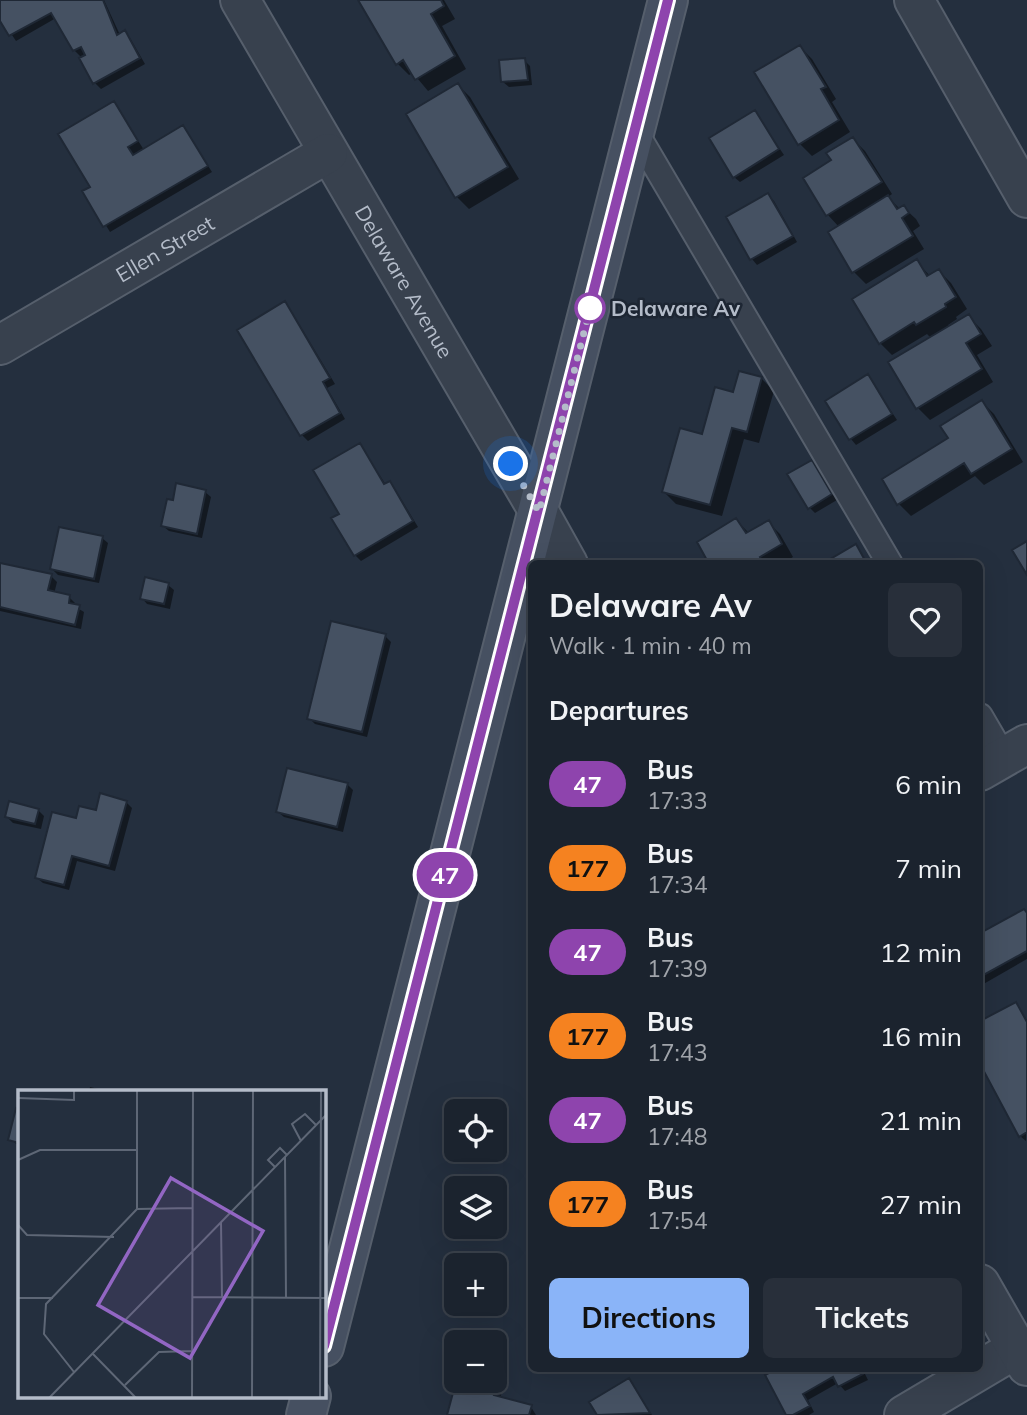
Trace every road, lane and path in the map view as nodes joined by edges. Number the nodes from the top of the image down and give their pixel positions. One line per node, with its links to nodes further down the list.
1 (240, 0): 5 (street, Delaware Avenue)
2 (668, 0): 4 (main road)
3 (914, 0): 6 (street)
4 (635, 131): 8 (main road); 10 (lane)
5 (328, 153): 7 (street, Ellen Street); 8 (street, Delaware Avenue)
6 (1027, 198)
7 (0, 345)
8 (539, 512): 9 (street, Delaware Avenue); 14 (main road)
9 (566, 560)
10 (888, 560)
11 (983, 721): 12 (lane)
12 (1004, 758)
13 (983, 1289): 15 (street)
14 (326, 1338)
15 (1022, 1357): 18 (street)
16 (310, 1398): 17 (main road)
17 (306, 1415)
18 (904, 1415)

